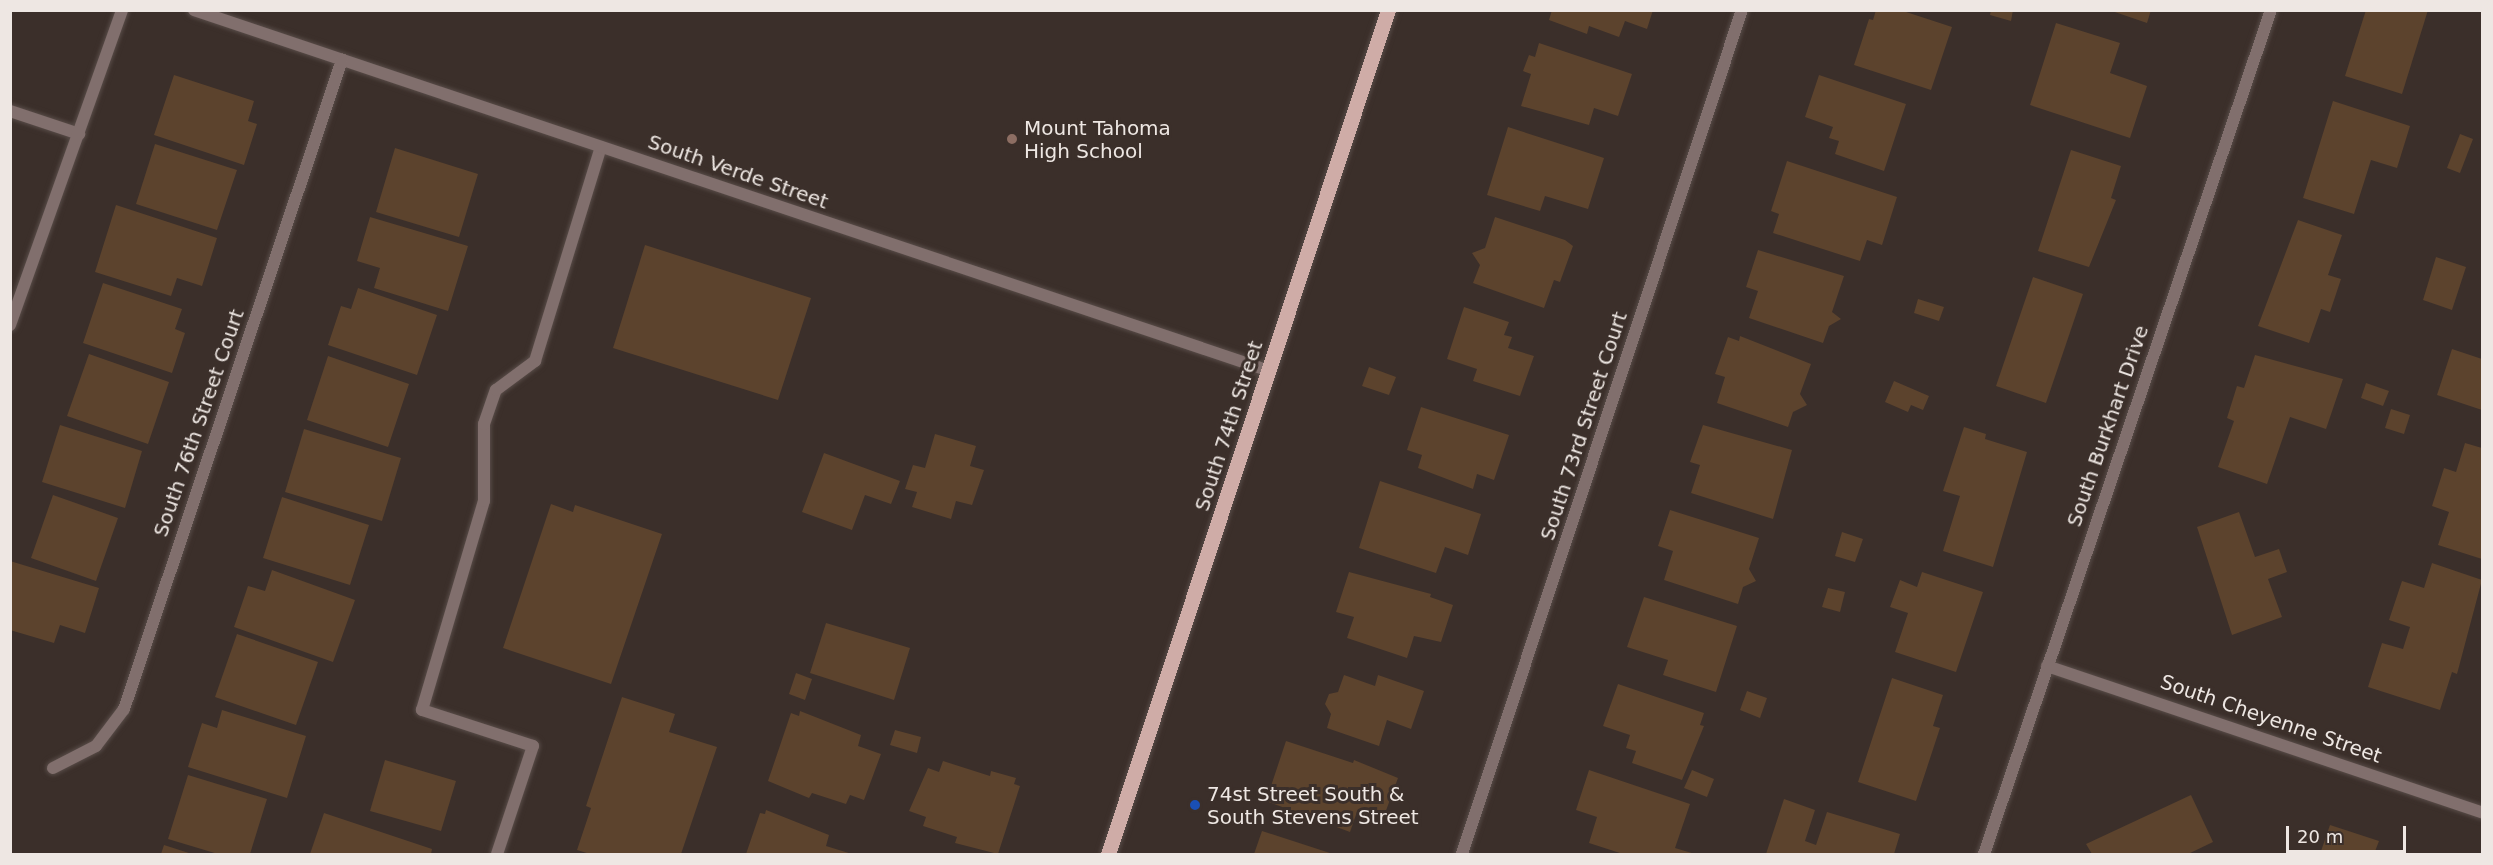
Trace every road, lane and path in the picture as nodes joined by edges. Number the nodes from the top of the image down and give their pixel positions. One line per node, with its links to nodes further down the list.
1 (122, 10): 8 (street)
2 (194, 10): 6 (street, South Verde Street)
3 (1388, 10): 11 (main road, South 74th Street)
4 (1742, 10): 17 (street, South 73rd Street Court)
5 (2271, 10): 12 (street, South Burkhart Drive)
6 (342, 60): 9 (street, South Verde Street); 13 (street, South 76th Street Court)
7 (10, 111): 8 (street)
8 (79, 134): 10 (street)
9 (602, 147): 11 (street, South Verde Street); 15 (street)
10 (10, 325)
11 (1270, 371): 16 (main road, South 74th Street)
12 (2047, 666): 14 (street, South Cheyenne Street); 18 (street, South Burkhart Drive)
13 (53, 768)
14 (2482, 812)
15 (497, 855)
16 (1108, 855)
17 (1462, 855)
18 (1984, 855)

